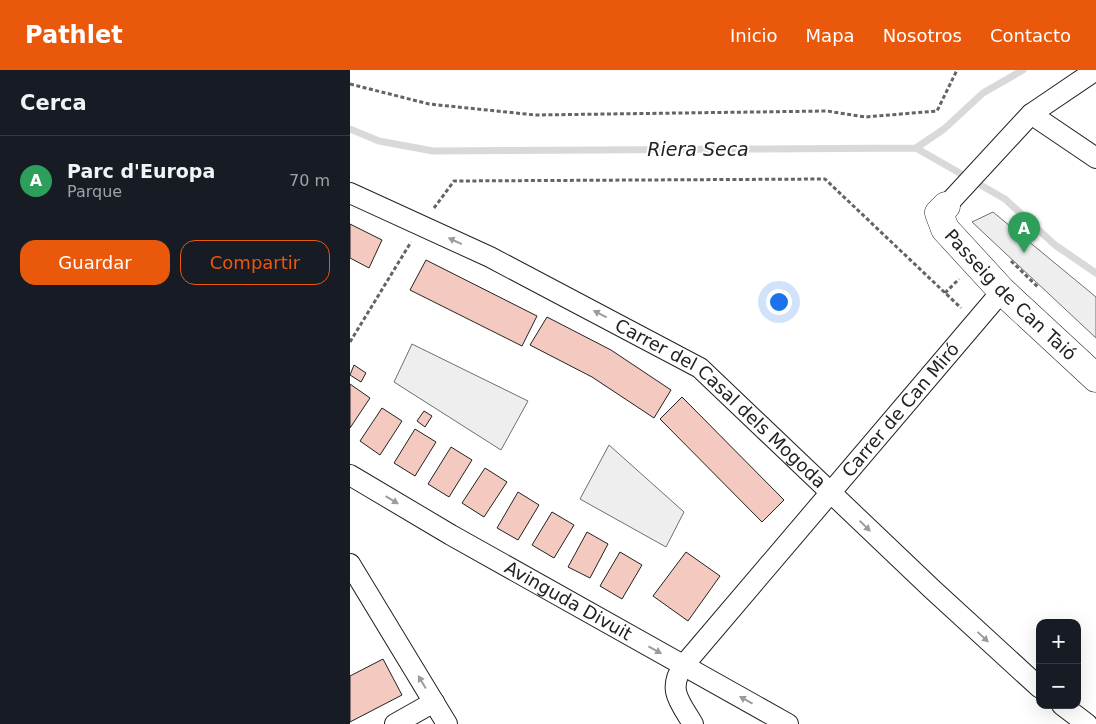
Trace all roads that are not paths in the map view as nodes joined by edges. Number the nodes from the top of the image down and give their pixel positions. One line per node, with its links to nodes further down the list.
1 (1096, 70): 2 (street)
2 (1031, 114): 3 (street); 5 (street)
3 (1096, 158)
4 (350, 192): 9 (street, Carrer del Casal dels Mogoda, one-way to 4)
5 (946, 206): 6 (main road, Passeig de Can Taió)
6 (1002, 291): 7 (main road, Passeig de Can Taió); 9 (street, Carrer de Can Miró)
7 (1096, 378)
8 (350, 475): 11 (street, Avinguda Divuit, one-way to 11)
9 (830, 493): 11 (street, Carrer de Can Miró); 12 (street, Carrer del Casal dels Mogoda, one-way to 12)
10 (350, 564): 13 (street, one-way to 10)
11 (683, 666): 17 (street); 18 (street, Avinguda Divuit, one-way to 11)
12 (1036, 684)
13 (434, 702): 15 (street); 16 (street)
14 (1067, 709): 19 (street)
15 (395, 724)
16 (447, 724)
17 (693, 724)
18 (788, 724)
19 (1087, 724)

